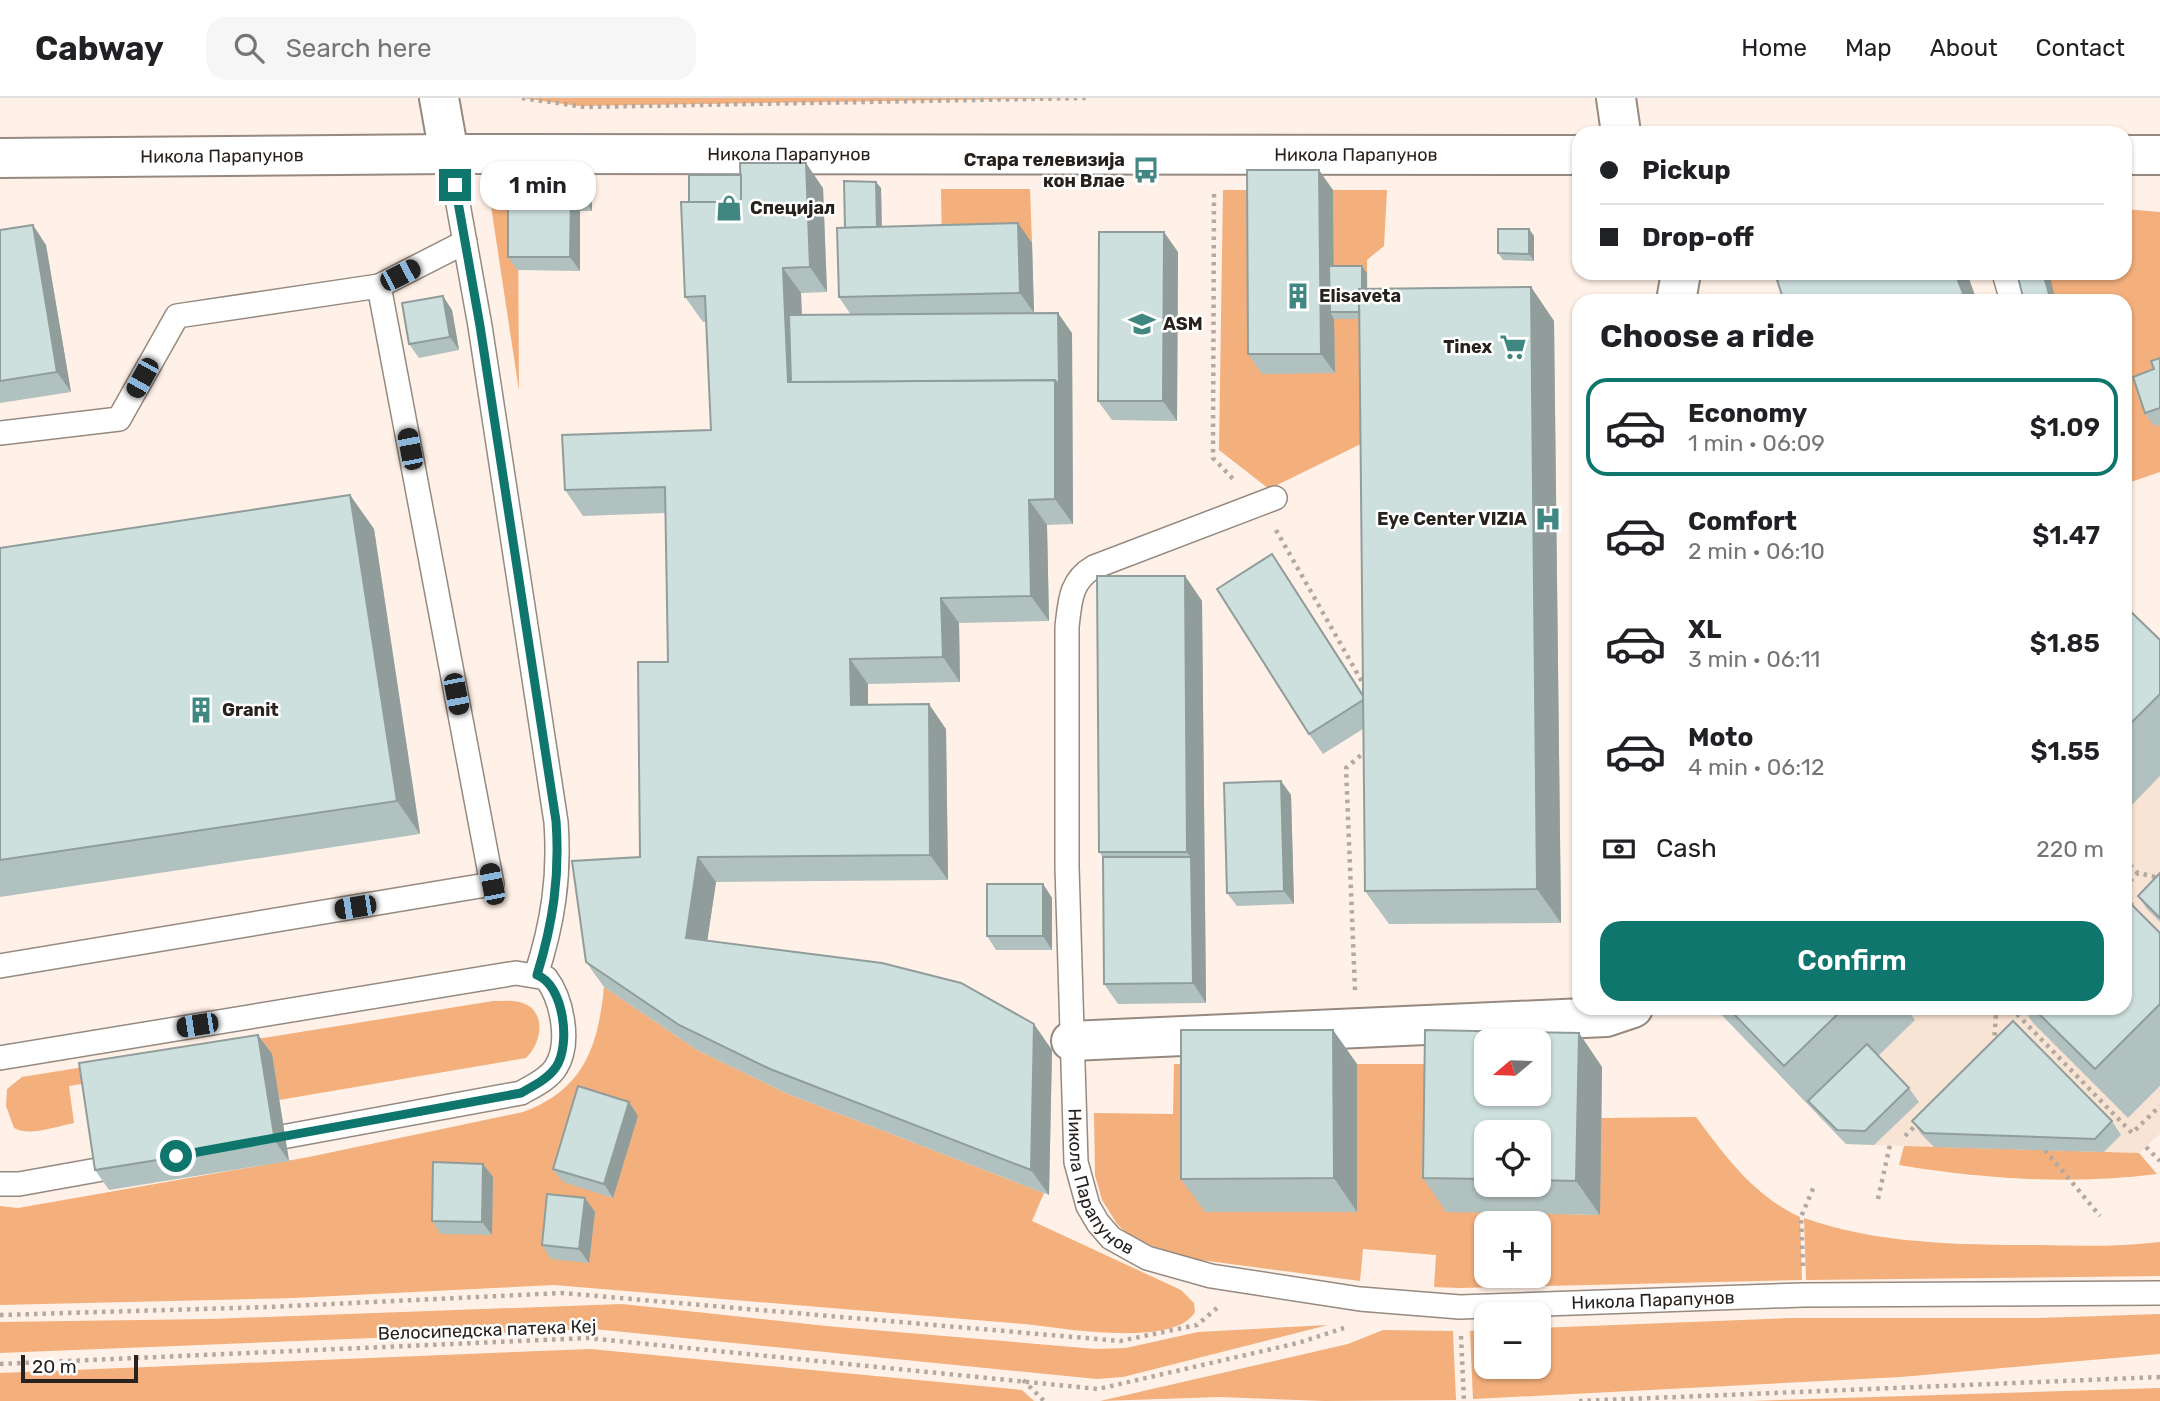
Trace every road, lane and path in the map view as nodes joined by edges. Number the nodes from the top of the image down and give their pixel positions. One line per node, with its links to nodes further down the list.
1 (439, 98): 6 (street)
2 (522, 98): 3 (path)
3 (1087, 98)
4 (1616, 98): 5 (street)
5 (1620, 126)
6 (449, 154): 9 (street, Никола Парапунов); 10 (street, Никола Парапунов); 12 (lane)
7 (2132, 155): 8 (street)
8 (2160, 155)
9 (1572, 156)
10 (0, 158)
11 (1214, 184): 15 (path)
12 (465, 242): 13 (lane); 25 (lane)
13 (379, 286): 14 (lane); 24 (lane)
14 (0, 433)
15 (1268, 500): 16 (path); 30 (lane, Никола Парапунов)
16 (1369, 694)
17 (1375, 743): 29 (path)
18 (2132, 867): 19 (path)
19 (2138, 873): 20 (path); 21 (path)
20 (2160, 878)
21 (2132, 879)
22 (2132, 905): 23 (path)
23 (2142, 915)
24 (0, 966)
25 (537, 975): 32 (lane); 36 (lane)
26 (1612, 1015): 29 (street)
27 (1996, 1015): 31 (path)
28 (2018, 1015): 33 (path)
29 (1357, 1029): 30 (street)
30 (1071, 1041): 48 (lane, Никола Парапунов)
31 (1986, 1052)
32 (0, 1058)
33 (2160, 1106)
34 (1923, 1118): 35 (path)
35 (1905, 1136)
36 (235, 1145)
37 (1890, 1145): 44 (path)
38 (2146, 1147): 40 (path)
39 (2045, 1150): 45 (path)
40 (2160, 1161)
41 (140, 1163): 42 (lane)
42 (0, 1184)
43 (1815, 1184): 47 (path)
44 (1878, 1199)
45 (2100, 1216)
46 (2160, 1293): 47 (lane, Никола Парапунов)
47 (1804, 1295): 49 (lane, Никола Парапунов)
48 (1382, 1301): 49 (lane, Никола Парапунов); 54 (path, Велосипедска патека Кеј)
49 (1460, 1307): 56 (path)
50 (0, 1315): 51 (path)
51 (1197, 1325)
52 (0, 1364): 54 (path, Велосипедска патека Кеј)
53 (2160, 1377): 57 (path)
54 (1023, 1380): 55 (path)
55 (1044, 1401)
56 (1464, 1401)
57 (1579, 1401)

